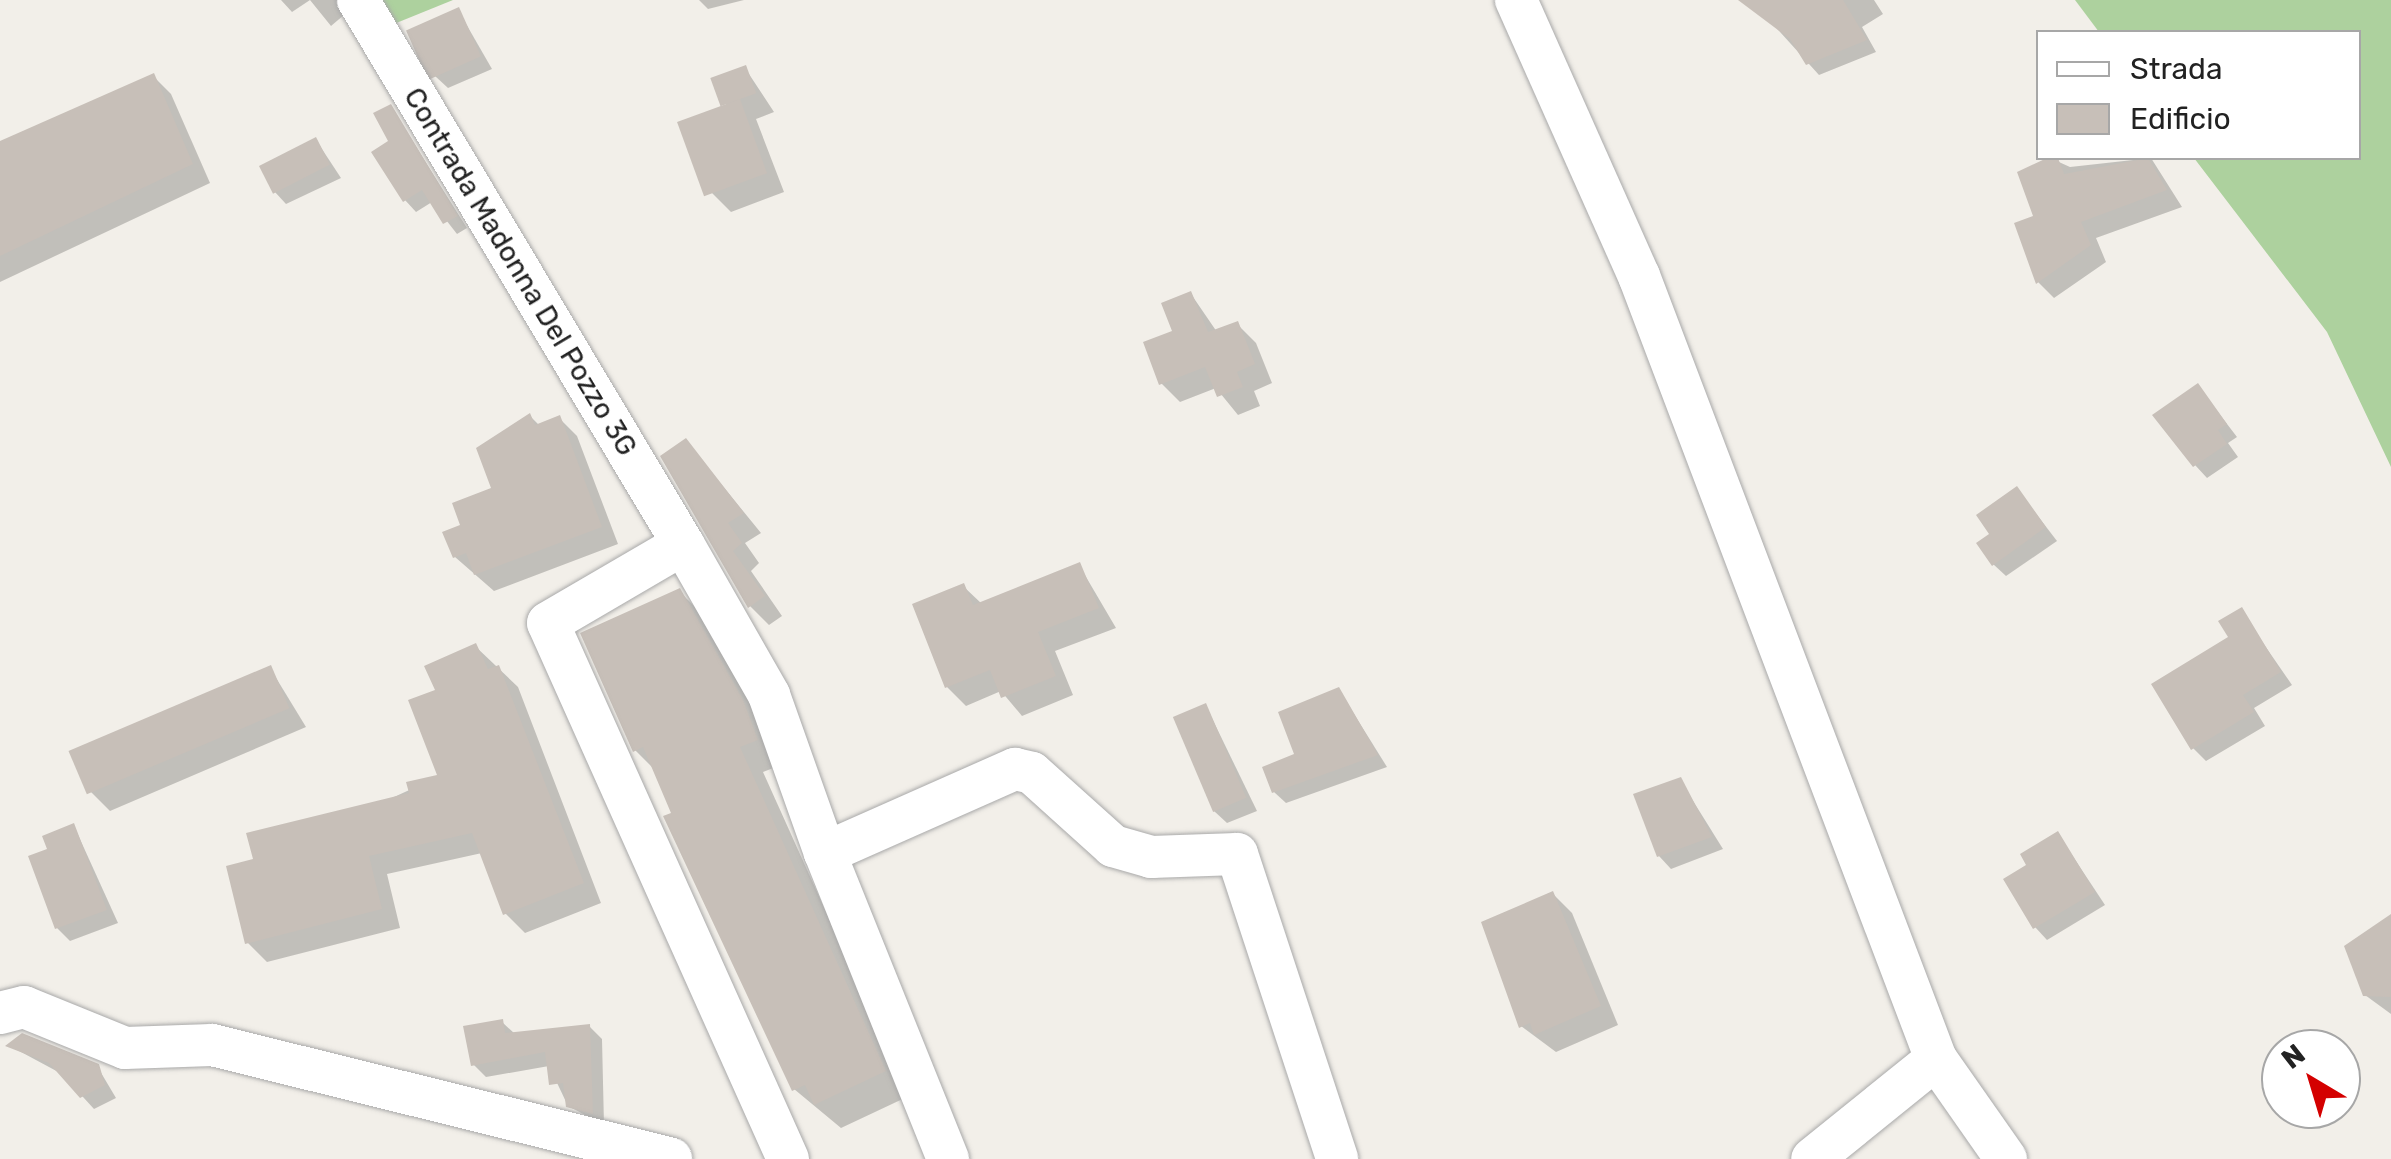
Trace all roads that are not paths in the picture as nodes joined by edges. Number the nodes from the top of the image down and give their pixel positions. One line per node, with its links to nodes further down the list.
1 (358, 0): 3 (street, Contrada Madonna Del Pozzo 3G)
2 (1516, 0): 6 (street)
3 (683, 544): 4 (street, Contrada Madonna Del Pozzo 3G); 8 (street)
4 (826, 854): 9 (street, Contrada Madonna Del Pozzo 3G); 10 (street)
5 (0, 1013): 7 (street)
6 (1936, 1060): 11 (street); 12 (street)
7 (671, 1159)
8 (788, 1159)
9 (948, 1159)
10 (1337, 1159)
11 (1812, 1159)
12 (2006, 1159)

